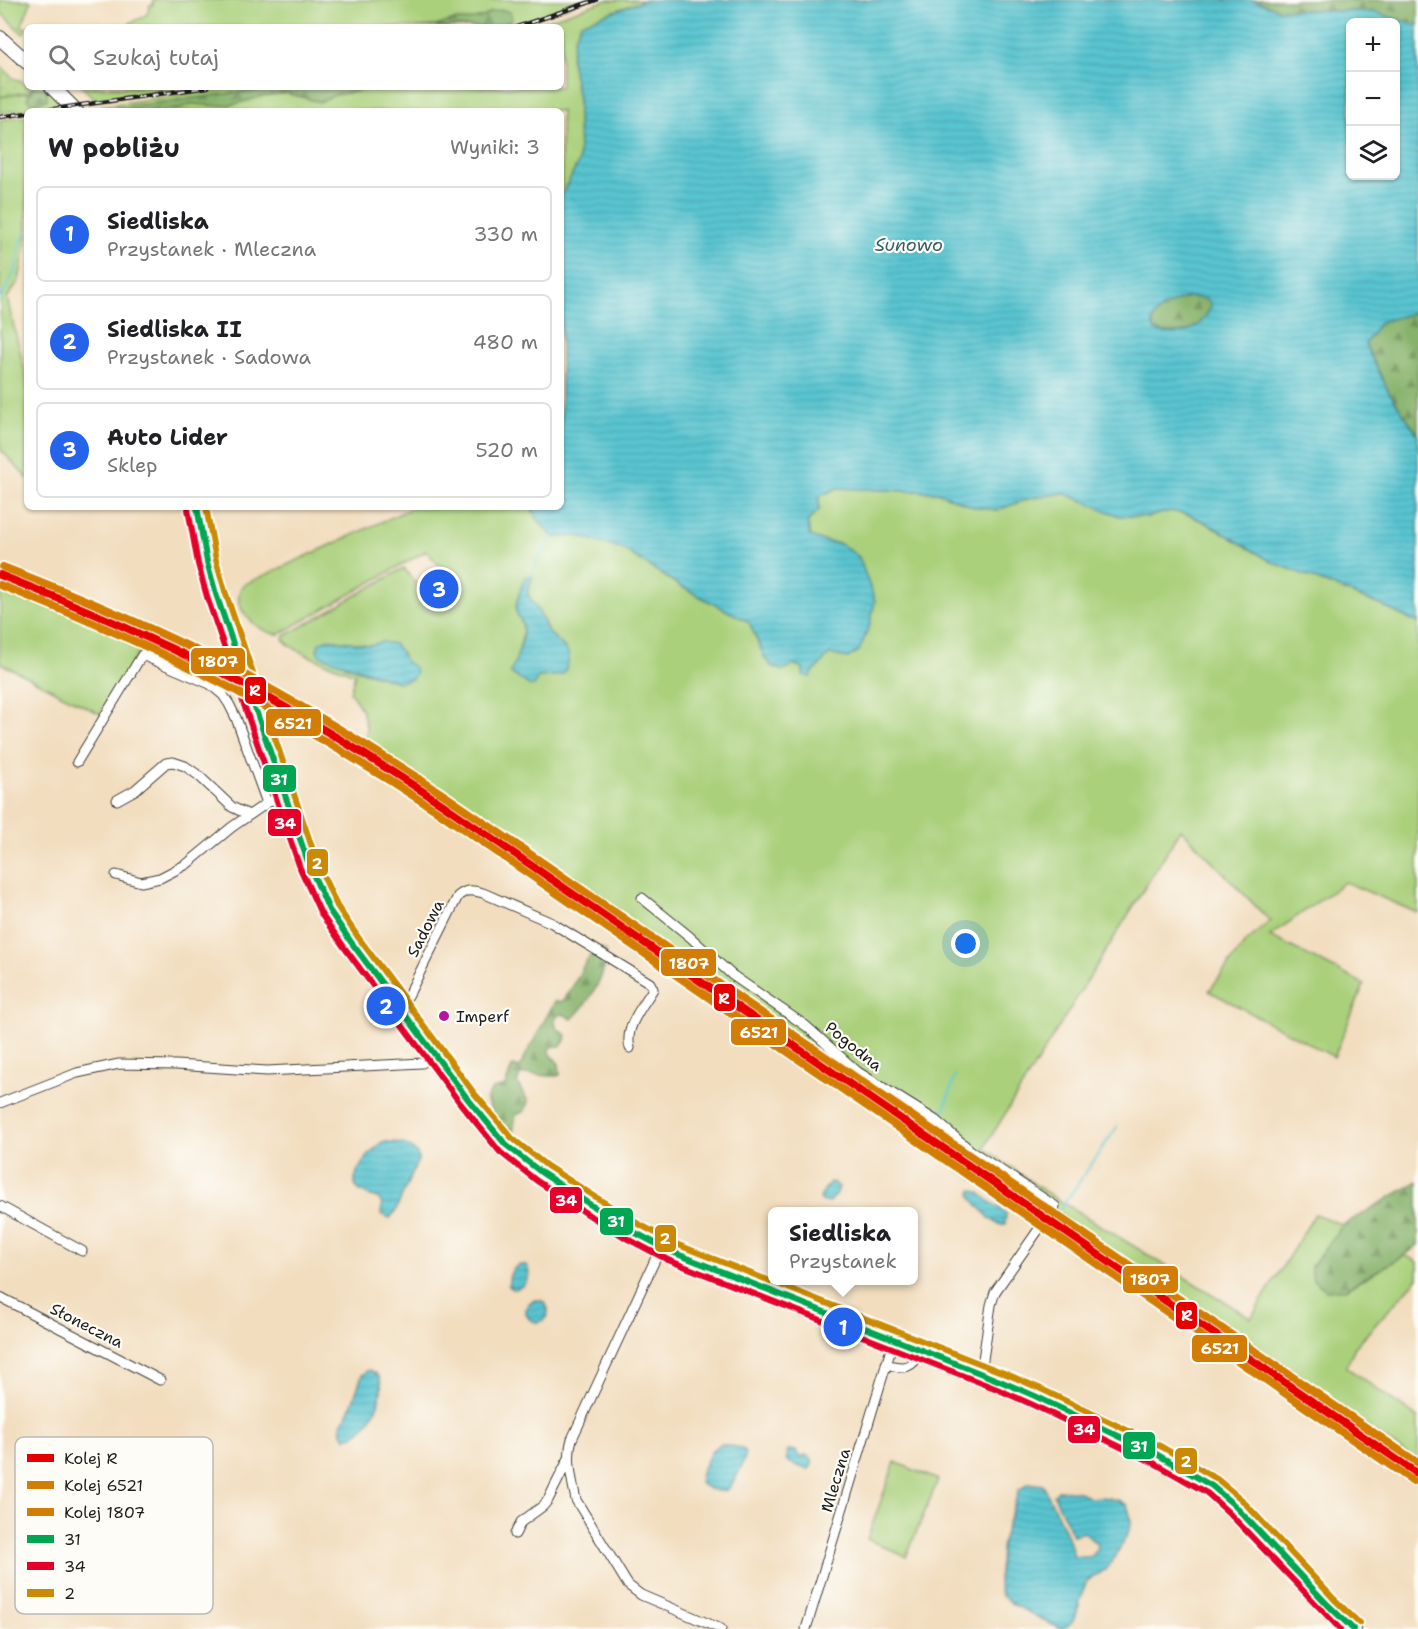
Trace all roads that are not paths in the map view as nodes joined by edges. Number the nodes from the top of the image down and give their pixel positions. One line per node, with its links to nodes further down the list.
1 (0, 40): 2 (main road)
2 (20, 56)
3 (55, 90): 4 (main road)
4 (73, 108)
5 (198, 510): 7 (main road)
6 (77, 762): 9 (street)
7 (284, 795): 9 (street); 13 (main road)
8 (117, 800): 10 (street)
9 (267, 803): 10 (street)
10 (249, 815): 11 (street)
11 (116, 875)
12 (642, 898): 24 (street, Pogodna)
13 (398, 1004): 14 (street, Sadowa); 15 (main road)
14 (630, 1048)
15 (436, 1055): 16 (street); 18 (main road)
16 (0, 1103)
17 (0, 1206): 19 (street)
18 (661, 1247): 21 (main road); 26 (street)
19 (82, 1251)
20 (0, 1297): 25 (street, Słoneczna)
21 (894, 1340): 22 (main road); 23 (street, Mleczna)
22 (922, 1350): 23 (street); 24 (main road)
23 (886, 1364): 29 (street, Mleczna)
24 (981, 1373): 30 (main road)
25 (160, 1380)
26 (569, 1458): 27 (street); 28 (street)
27 (515, 1534)
28 (721, 1629)
29 (806, 1629)
30 (1353, 1629)

